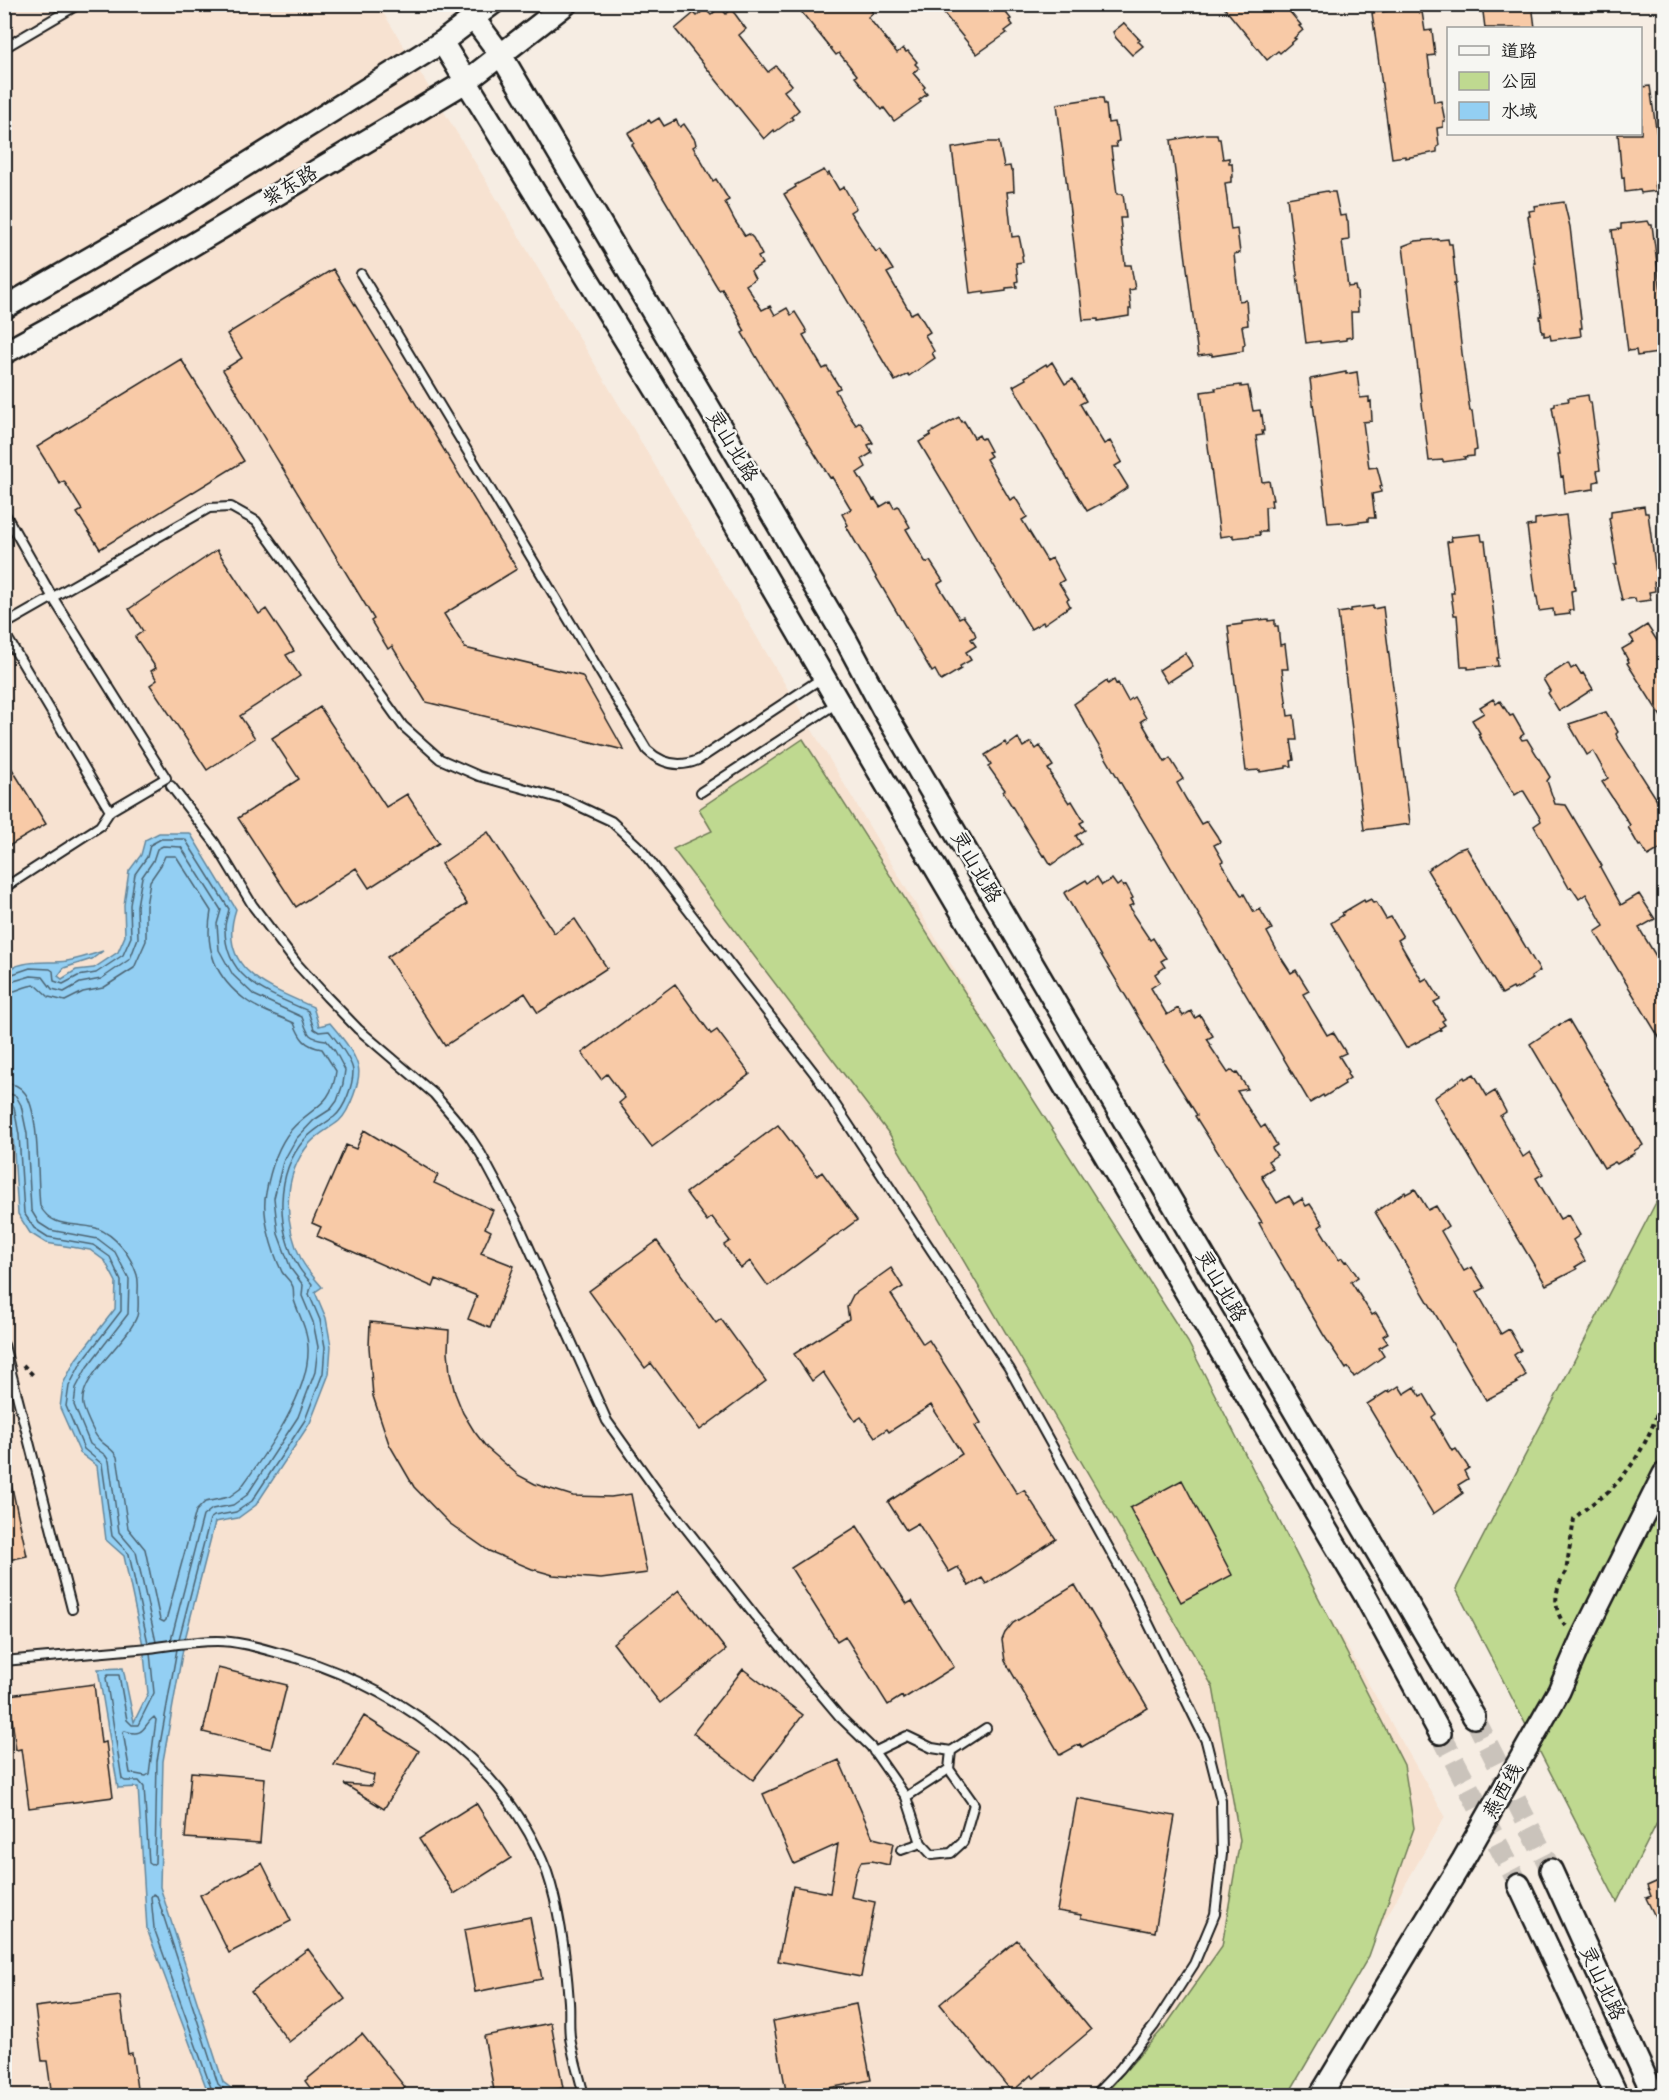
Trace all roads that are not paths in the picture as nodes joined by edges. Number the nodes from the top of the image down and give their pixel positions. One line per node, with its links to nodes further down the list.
1 (79, 4): 6 (lane)
2 (492, 4): 4 (street)
3 (566, 4): 7 (street, 紫东路)
4 (474, 19): 5 (street); 7 (street, 灵山北路)
5 (442, 42): 8 (street, 灵山北路); 10 (street)
6 (4, 48)
7 (501, 55): 8 (street, 紫东路); 26 (street, 灵山北路)
8 (467, 81): 11 (street, 紫东路); 16 (street, 灵山北路)
9 (361, 274): 16 (lane)
10 (4, 308)
11 (4, 353)
12 (4, 513): 13 (lane)
13 (53, 598): 14 (lane); 20 (lane); 38 (lane)
14 (4, 625)
15 (4, 632): 20 (lane)
16 (823, 677): 17 (street, 灵山北路)
17 (838, 702): 19 (lane); 28 (street, 灵山北路)
18 (171, 786): 30 (lane)
19 (701, 792)
20 (110, 811): 21 (lane)
21 (4, 888)
22 (5, 1347): 24 (lane)
23 (1665, 1474): 39 (street, 燕西线)
24 (72, 1609)
25 (4, 1661): 37 (lane)
26 (1474, 1717)
27 (986, 1728): 29 (lane)
28 (1440, 1733)
29 (951, 1751): 30 (lane); 31 (lane)
30 (874, 1752): 32 (lane)
31 (949, 1768): 32 (lane); 33 (lane)
32 (906, 1797): 33 (lane)
33 (921, 1843): 34 (lane)
34 (901, 1850)
35 (1551, 1870): 41 (street, 灵山北路)
36 (1519, 1885): 40 (street, 灵山北路)
37 (584, 2096)
38 (1094, 2096)
39 (1320, 2096)
40 (1617, 2096)
41 (1654, 2096)

